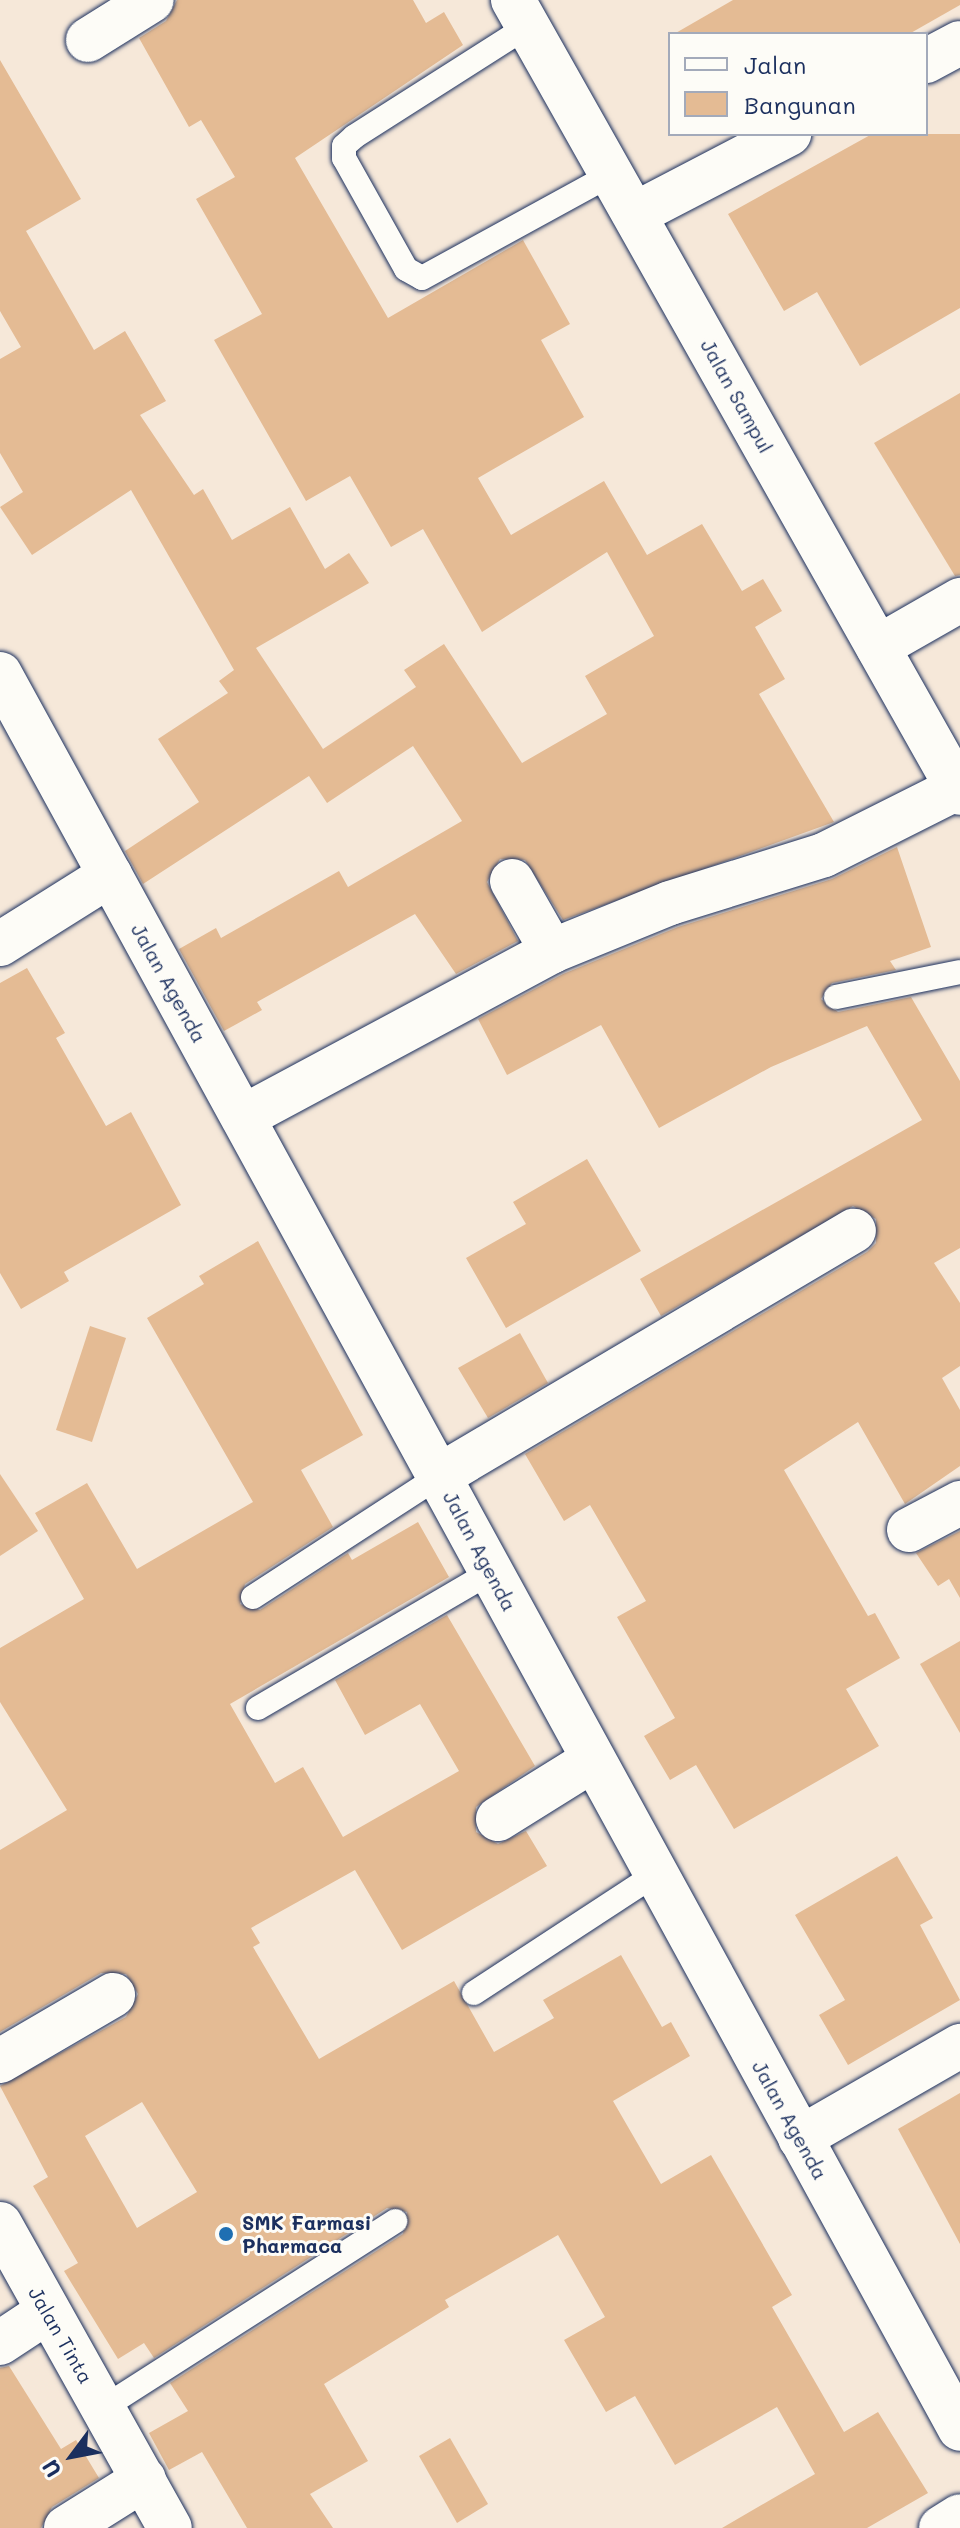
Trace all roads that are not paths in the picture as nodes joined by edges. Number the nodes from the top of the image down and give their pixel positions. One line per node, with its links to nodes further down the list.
1 (152, 0): 3 (street)
2 (520, 13): 7 (street, Jalan Sampul); 7 (lane)
3 (88, 40)
4 (960, 43): 5 (street)
5 (928, 60)
6 (785, 136): 8 (street)
7 (610, 175): 8 (street, Jalan Sampul)
8 (635, 214): 10 (street, Jalan Sampul)
9 (960, 600): 10 (street)
10 (878, 647): 12 (street, Jalan Sampul)
11 (0, 674): 13 (street, Jalan Agenda)
12 (959, 790): 16 (street)
13 (110, 875): 15 (street); 19 (street, Jalan Agenda)
14 (512, 881): 16 (street)
15 (0, 944)
16 (552, 951): 19 (street)
17 (960, 972): 18 (lane)
18 (836, 997)
19 (243, 1117): 21 (street, Jalan Agenda)
20 (854, 1231): 21 (street)
21 (439, 1476): 24 (street, Jalan Agenda); 25 (lane)
22 (960, 1503): 23 (street)
23 (909, 1530)
24 (491, 1572): 26 (lane); 27 (street, Jalan Agenda)
25 (253, 1597)
26 (258, 1708)
27 (591, 1761): 28 (street); 29 (street, Jalan Agenda)
28 (498, 1819)
29 (653, 1876): 30 (lane); 34 (street, Jalan Agenda)
30 (474, 1993)
31 (113, 1995): 33 (street)
32 (960, 2046): 34 (street)
33 (0, 2061)
34 (800, 2138): 40 (street, Jalan Agenda)
35 (395, 2221): 39 (lane)
36 (0, 2224): 37 (street, Jalan Tinta)
37 (47, 2312): 38 (street); 39 (street, Jalan Tinta)
38 (0, 2343)
39 (103, 2408): 41 (street, Jalan Tinta)
40 (960, 2429)
41 (144, 2479): 43 (street); 44 (street, Jalan Tinta)
42 (960, 2516): 45 (street)
43 (66, 2528)
44 (170, 2528)
45 (941, 2528)

